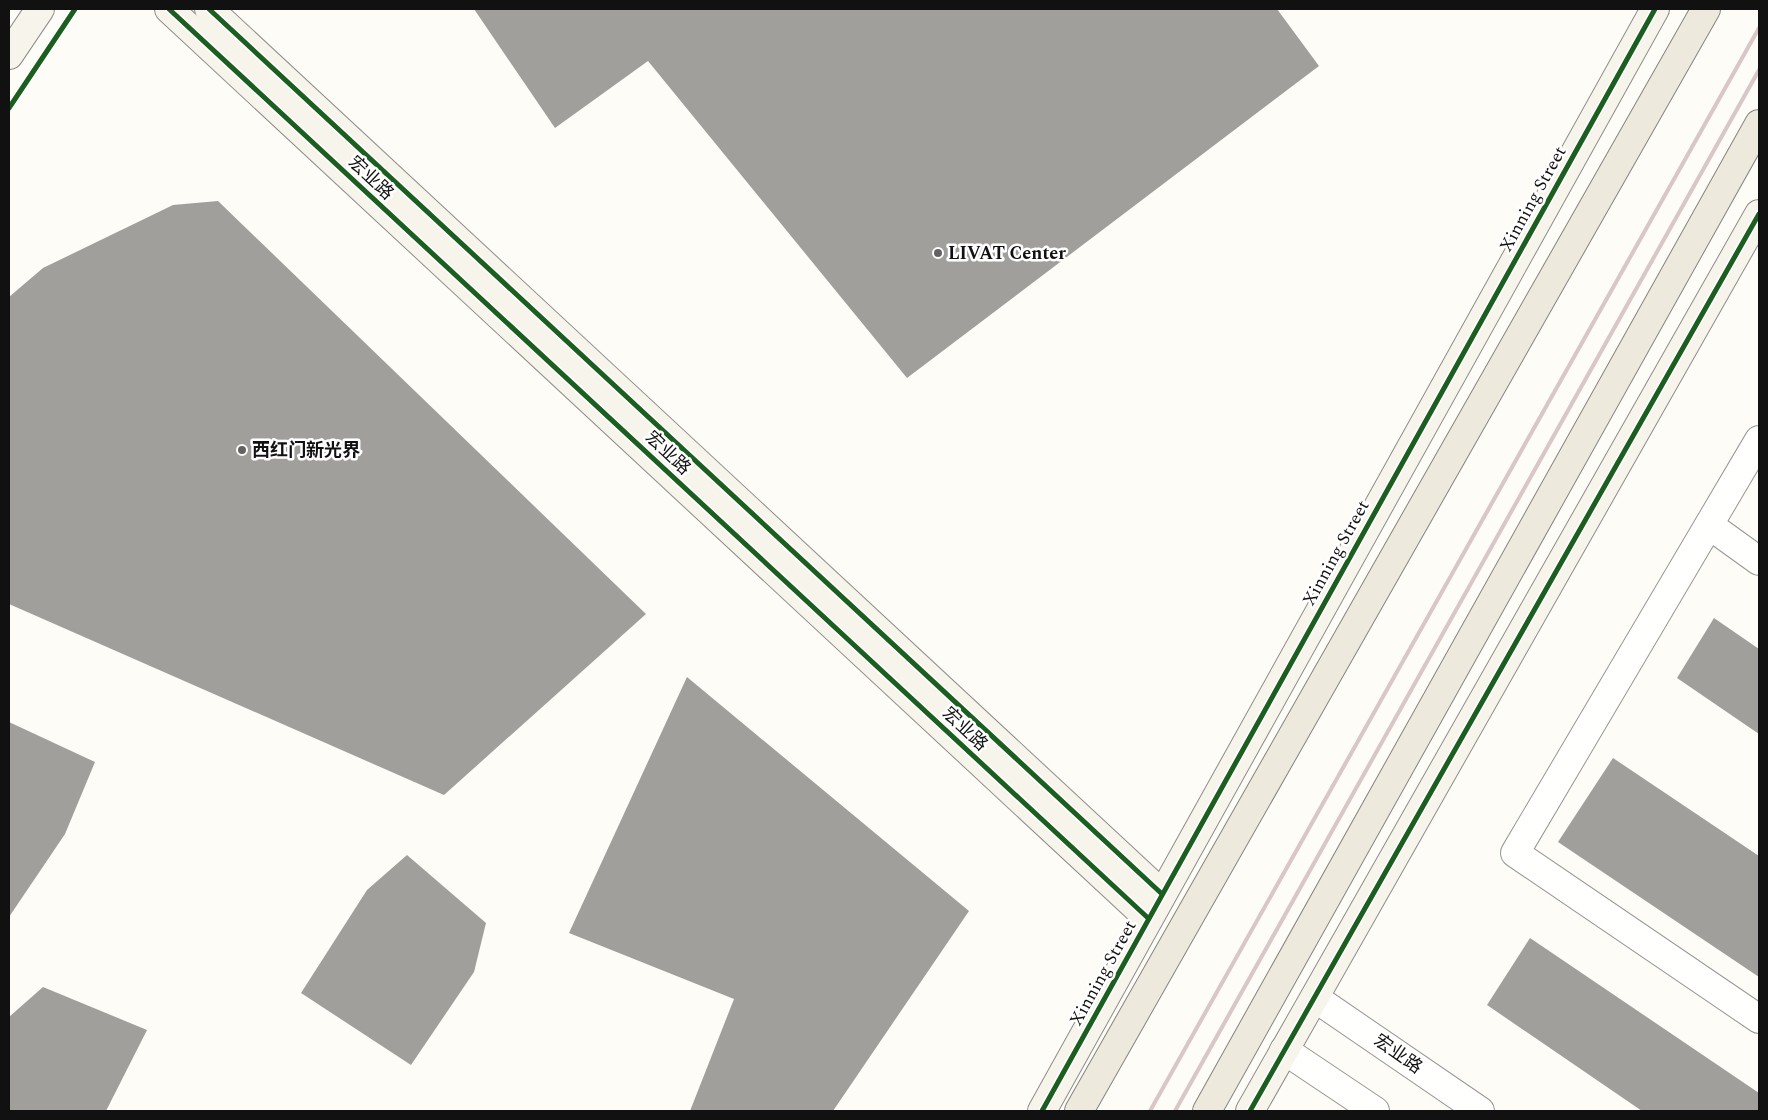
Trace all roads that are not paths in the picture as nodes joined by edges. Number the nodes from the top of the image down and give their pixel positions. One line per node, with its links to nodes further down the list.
1 (40, 9): 6 (street)
2 (169, 9): 13 (street, 宏业路)
3 (209, 9): 12 (street, 宏业路)
4 (1655, 9): 12 (street, Xinning Street)
5 (1706, 9): 18 (main road)
6 (9, 55)
7 (1759, 124): 19 (main road)
8 (1759, 214): 14 (street)
9 (1759, 440): 10 (street)
10 (1709, 525): 11 (street); 15 (street)
11 (1759, 561)
12 (1162, 894): 13 (street, Xinning Street)
13 (1148, 918): 17 (street, Xinning Street)
14 (1315, 998): 16 (street); 22 (street, 宏业路)
15 (1759, 1019)
16 (1284, 1050): 20 (street); 21 (street)
17 (1042, 1111)
18 (1080, 1111)
19 (1207, 1111)
20 (1250, 1111)
21 (1375, 1111)
22 (1480, 1111)

